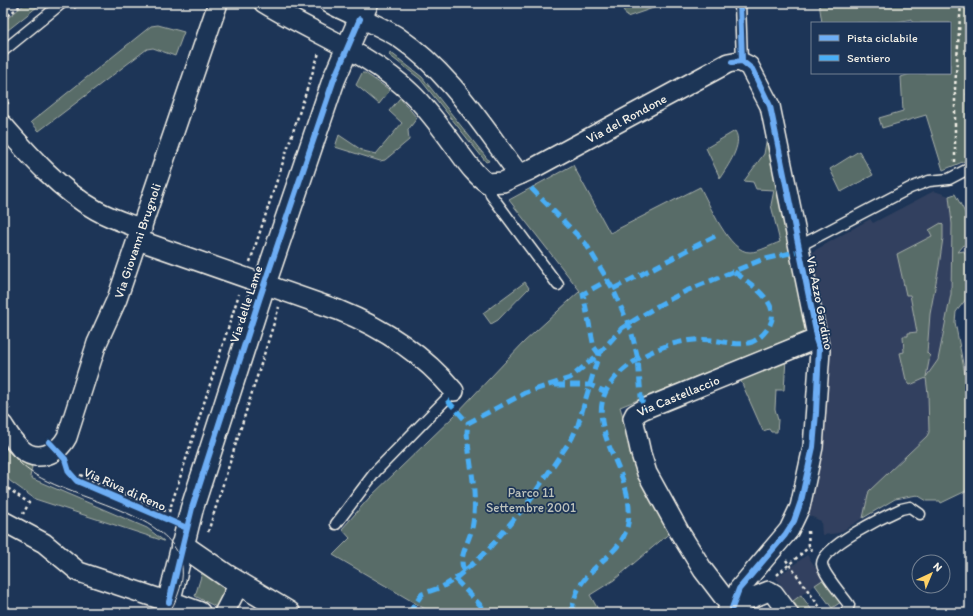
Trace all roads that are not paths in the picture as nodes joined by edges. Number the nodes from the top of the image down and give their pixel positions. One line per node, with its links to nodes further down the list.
1 (62, 3): 8 (lane)
2 (218, 3): 14 (street, Via Giovanni Brugnoli)
3 (264, 3): 7 (street)
4 (329, 3): 6 (street)
5 (740, 3): 9 (lane)
6 (363, 11): 7 (street, Via delle Lame); 12 (street)
7 (347, 48): 13 (street); 17 (street, Via delle Lame)
8 (3, 51)
9 (737, 62): 12 (street, Via del Rondone); 15 (street, Via Azzo Gardino)
10 (3, 125): 14 (street)
11 (970, 168): 15 (lane, Via Azzo Gardino)
12 (521, 174): 13 (street, Via del Rondone)
13 (487, 183): 16 (lane)
14 (140, 234): 17 (street); 20 (street, Via Giovanni Brugnoli)
15 (797, 244): 18 (street, Via Azzo Gardino)
16 (558, 284)
17 (264, 285): 19 (street, Via delle Lame); 24 (street, Via delle Lame)
18 (816, 339): 27 (street, Via Azzo Gardino); 27 (street, Via Castellaccio)
19 (454, 391): 23 (lane, Via delle Lame)
20 (3, 425)
21 (920, 514): 32 (lane)
22 (3, 521): 26 (street)
23 (336, 524)
24 (187, 530): 25 (street); 26 (street, Via delle Lame)
25 (239, 584): 29 (street); 30 (street)
26 (168, 607): 28 (street)
27 (729, 611): 31 (street)
28 (199, 613)
29 (224, 613)
30 (290, 613)
31 (788, 613)
32 (846, 613)

